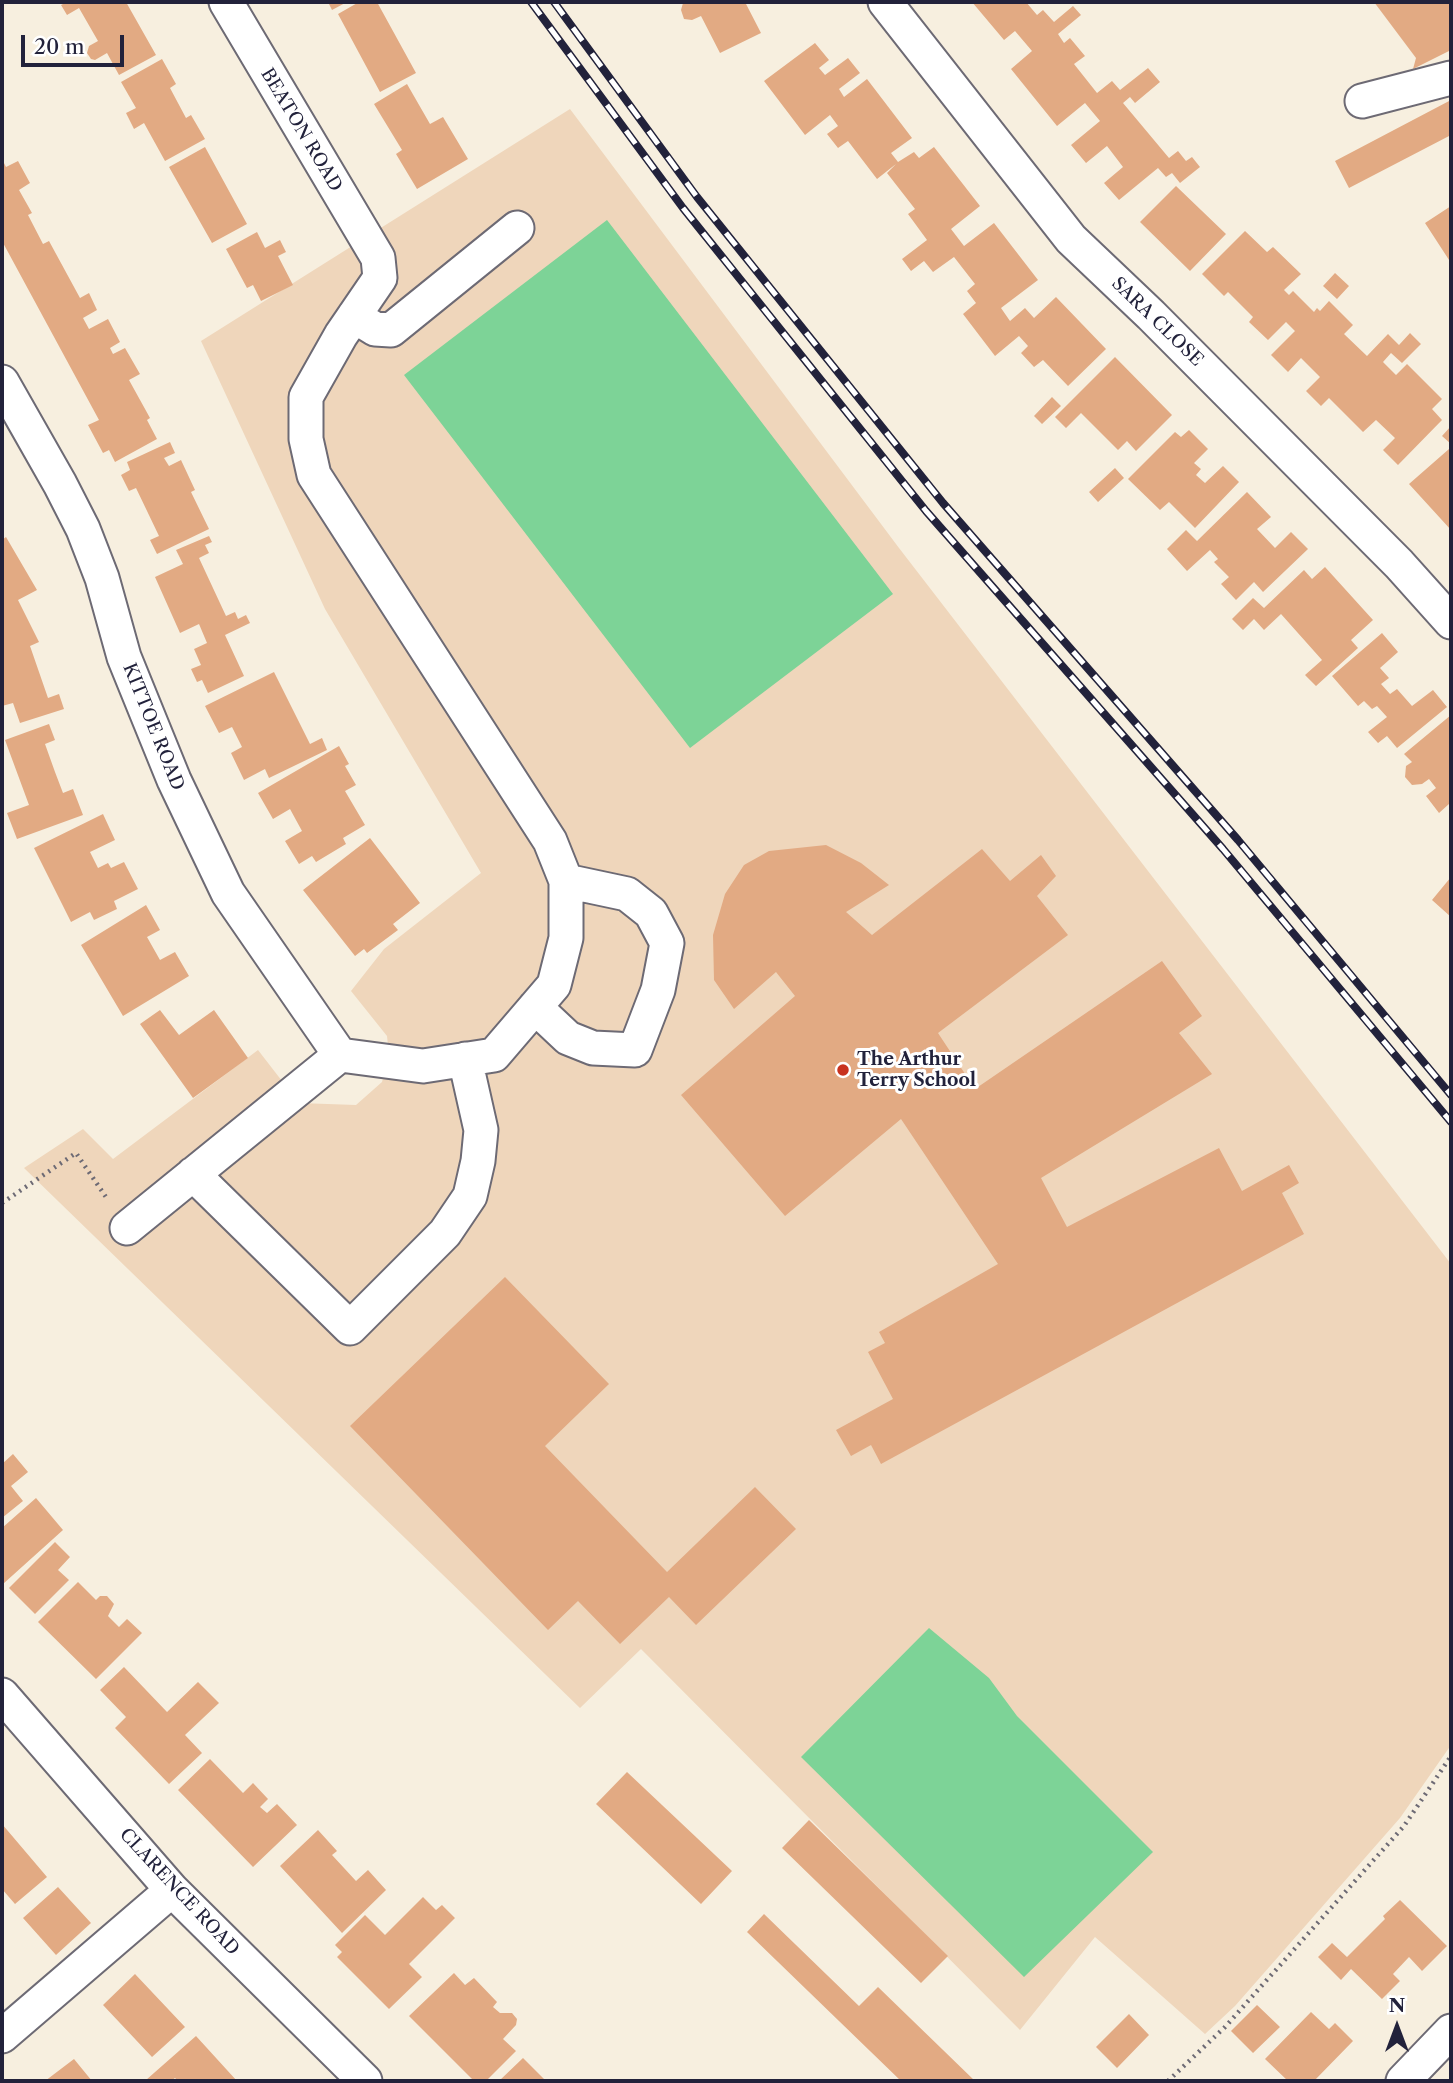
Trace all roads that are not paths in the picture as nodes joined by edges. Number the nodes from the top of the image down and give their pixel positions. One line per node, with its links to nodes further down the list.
1 (226, 2): 6 (street, BEATON ROAD)
2 (885, 2): 8 (street, SARA CLOSE)
3 (1451, 78): 4 (street)
4 (1362, 101)
5 (517, 228): 6 (street)
6 (354, 316): 9 (street, BEATON ROAD)
7 (2, 382): 11 (street, KITTOE ROAD)
8 (1451, 622)
9 (566, 881): 10 (street); 10 (street)
10 (535, 1007): 12 (street)
11 (341, 1055): 12 (street); 13 (street)
12 (465, 1059): 13 (street)
13 (193, 1174): 14 (street)
14 (127, 1228)
15 (2, 1695): 16 (street, CLARENCE ROAD)
16 (172, 1890): 18 (street); 19 (street, CLARENCE ROAD)
17 (1451, 2031): 20 (street)
18 (2, 2036)
19 (365, 2081)
20 (1404, 2081)

